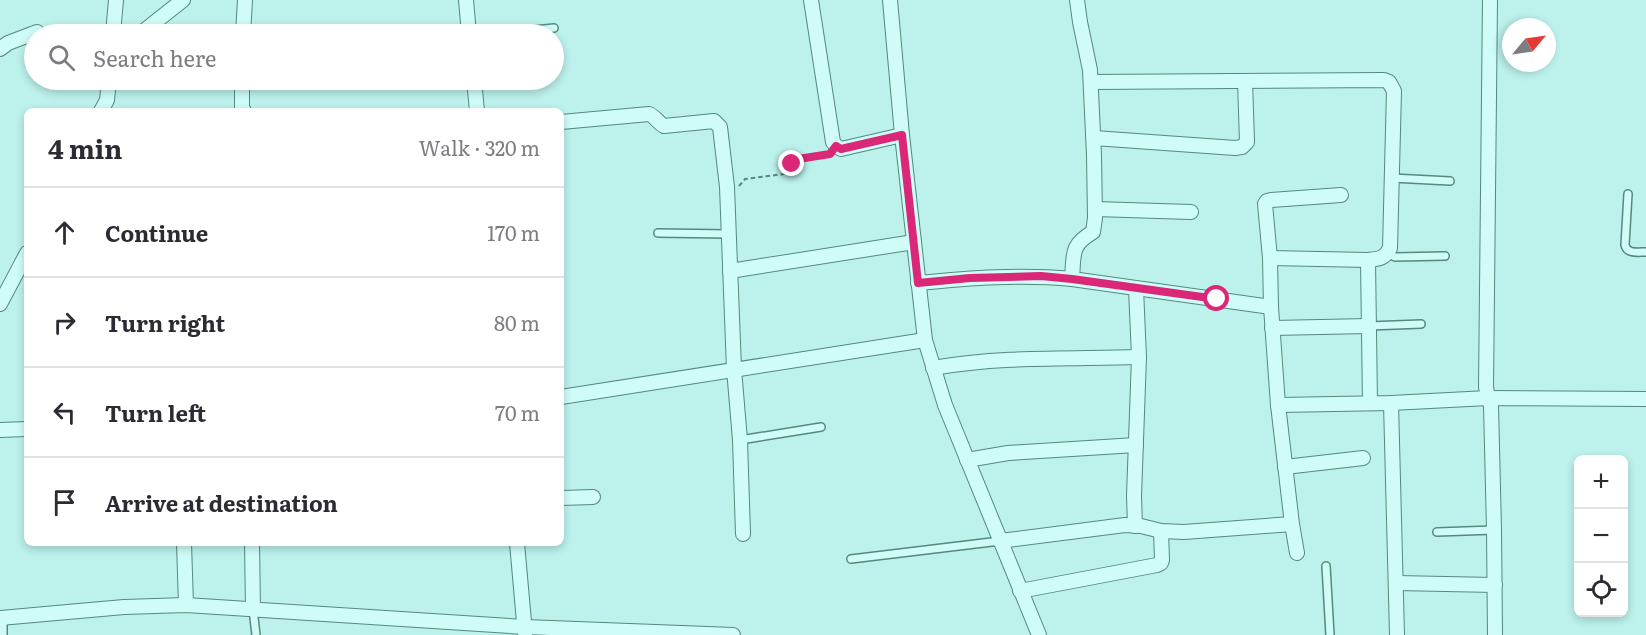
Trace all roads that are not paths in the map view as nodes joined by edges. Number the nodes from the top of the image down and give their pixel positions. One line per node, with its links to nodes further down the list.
1 (116, 0): 9 (street)
2 (183, 0): 10 (street)
3 (245, 0): 11 (street)
4 (466, 0): 12 (street)
5 (811, 0): 24 (street)
6 (890, 0): 24 (street)
7 (1077, 0): 16 (street)
8 (1490, 0): 55 (street)
9 (114, 24)
10 (153, 24)
11 (244, 24)
12 (469, 24)
13 (24, 37): 14 (street)
14 (0, 49)
15 (1245, 81): 16 (street); 25 (street); 26 (street)
16 (1091, 82): 25 (street)
17 (108, 90): 20 (street)
18 (242, 90): 21 (street)
19 (475, 90): 22 (street)
20 (103, 108)
21 (242, 108)
22 (477, 108)
23 (564, 122): 33 (street)
24 (902, 135): 34 (street)
25 (1094, 138): 30 (street)
26 (1392, 178): 27 (lane); 36 (street)
27 (1450, 181)
28 (1628, 194): 35 (lane)
29 (1341, 195): 38 (street)
30 (1095, 209): 31 (street); 42 (street)
31 (1191, 213)
32 (658, 233): 33 (lane)
33 (729, 234): 40 (street)
34 (914, 242): 40 (street); 43 (street)
35 (1646, 252)
36 (1388, 254): 37 (lane); 39 (street)
37 (1445, 256)
38 (1270, 258): 39 (street); 46 (street)
39 (1368, 260): 48 (street)
40 (730, 271): 53 (street)
41 (22, 275): 45 (street)
42 (1072, 279): 43 (street); 44 (street)
43 (918, 283): 50 (street)
44 (1136, 288): 46 (street); 51 (street)
45 (0, 304)
46 (1271, 307): 49 (street)
47 (1421, 324): 48 (lane)
48 (1369, 326): 49 (street); 57 (street)
49 (1272, 328): 59 (street)
50 (925, 340): 52 (street); 53 (street)
51 (1139, 357): 52 (street); 64 (street)
52 (933, 368): 66 (street)
53 (734, 369): 54 (street); 63 (street)
54 (564, 397)
55 (1488, 398): 56 (street); 58 (street); 72 (street)
56 (1646, 399)
57 (1370, 403): 58 (street); 59 (street)
58 (1391, 403): 83 (street)
59 (1278, 405): 67 (street)
60 (821, 426): 63 (lane)
61 (24, 429): 62 (street)
62 (0, 430)
63 (740, 440): 75 (street)
64 (1136, 445): 66 (street); 71 (street)
65 (1363, 458): 67 (street)
66 (967, 460): 76 (street)
67 (1285, 467): 70 (street)
68 (593, 497): 69 (street)
69 (564, 498)
70 (1292, 525): 73 (street); 80 (street)
71 (1135, 526): 73 (street); 76 (street)
72 (1494, 530): 74 (lane); 84 (street)
73 (1161, 531): 85 (street)
74 (1437, 532)
75 (743, 534)
76 (1000, 541): 81 (lane); 85 (street)
77 (184, 546): 86 (street)
78 (252, 546): 87 (street)
79 (517, 546): 89 (street)
80 (1297, 553)
81 (851, 560)
82 (1326, 566): 94 (lane)
83 (1396, 583): 84 (street); 95 (street)
84 (1495, 585): 96 (street)
85 (1020, 591): 93 (street)
86 (186, 605): 87 (street); 88 (street)
87 (253, 609): 89 (street); 91 (lane)
88 (2, 618): 90 (lane)
89 (525, 631): 92 (street)
90 (3, 635)
91 (256, 635)
92 (733, 635)
93 (1039, 635)
94 (1330, 635)
95 (1397, 635)
96 (1495, 635)

